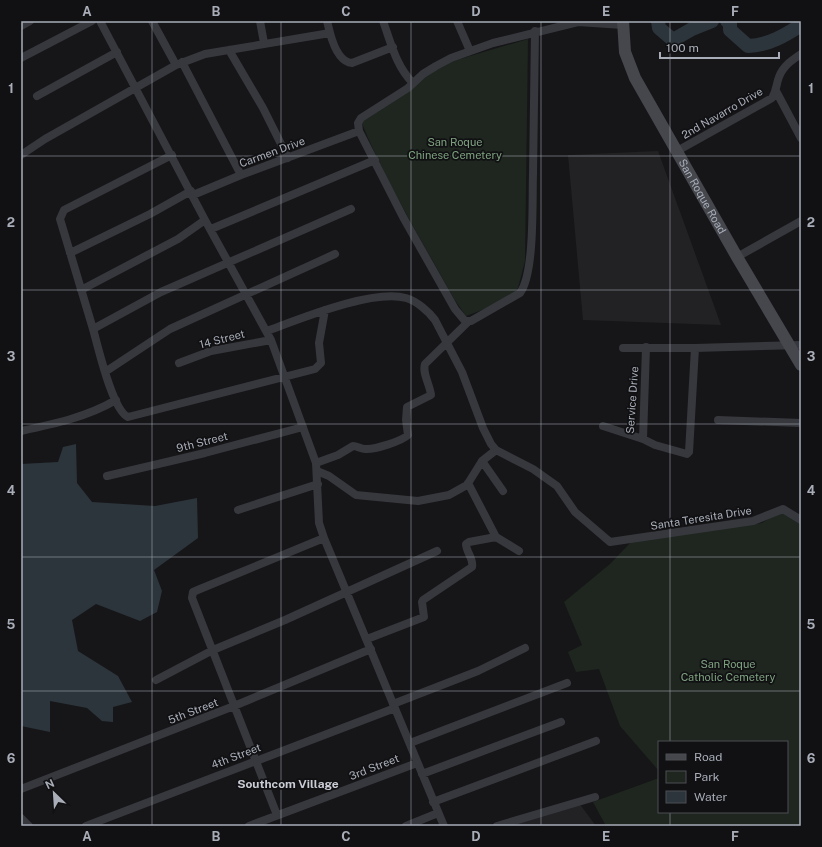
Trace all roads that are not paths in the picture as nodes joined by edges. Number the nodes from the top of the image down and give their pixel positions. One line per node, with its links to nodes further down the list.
1 (30, 21): 10 (street)
2 (92, 21): 19 (street)
3 (100, 21): 17 (street)
4 (152, 21): 20 (street)
5 (260, 21): 13 (street)
6 (327, 21): 12 (street)
7 (383, 21): 14 (street)
8 (458, 21): 16 (street)
9 (623, 23): 11 (street); 27 (main road, San Roque Road)
10 (21, 26)
11 (535, 31): 16 (street); 45 (street)
12 (330, 33): 13 (street); 14 (street)
13 (264, 43): 15 (street)
14 (393, 48): 21 (street)
15 (228, 50): 20 (street); 30 (street)
16 (470, 51): 21 (street)
17 (117, 52): 22 (street); 24 (street)
18 (801, 54): 23 (street, 2nd Navarro Drive)
19 (21, 58)
20 (179, 63): 22 (street); 32 (street)
21 (413, 83): 25 (street)
22 (136, 88): 28 (street); 29 (street)
23 (776, 91): 26 (street); 27 (street, 2nd Navarro Drive)
24 (37, 96)
25 (359, 131): 30 (street, Carmen Drive); 31 (street)
26 (801, 138)
27 (677, 152): 40 (main road, San Roque Road)
28 (21, 155)
29 (172, 156): 33 (street); 38 (street)
30 (288, 158): 32 (street, Carmen Drive)
31 (375, 160): 37 (street); 45 (street)
32 (241, 174): 33 (street, Carmen Drive)
33 (192, 193): 35 (street); 38 (street, Carmen Drive)
34 (351, 209): 41 (street)
35 (205, 220): 37 (street); 42 (street)
36 (801, 221): 40 (street)
37 (211, 229): 41 (street)
38 (70, 254): 42 (street)
39 (335, 254): 43 (street)
40 (737, 256): 50 (main road, San Roque Road)
41 (229, 262): 43 (street); 46 (street)
42 (81, 290): 46 (street)
43 (246, 294): 47 (street); 56 (street)
44 (325, 310): 47 (street); 49 (street); 57 (street)
45 (468, 322): 49 (street)
46 (93, 329): 56 (street)
47 (267, 331): 48 (street)
48 (271, 340): 54 (street, 14 Street); 57 (street)
49 (446, 343): 65 (street); 67 (street)
50 (796, 346): 53 (street); 55 (main road, San Roque Road)
51 (646, 347): 52 (street); 53 (street); 64 (street, Service Drive)
52 (623, 348)
53 (695, 348): 64 (street)
54 (178, 363)
55 (801, 365)
56 (105, 372): 58 (street)
57 (284, 377): 58 (street); 62 (street)
58 (116, 400): 63 (street)
59 (718, 420): 60 (street)
60 (801, 423)
61 (603, 426): 64 (street, Service Drive)
62 (303, 427): 67 (street); 68 (street, 9th Street)
63 (21, 431)
64 (643, 439)
65 (496, 450): 66 (street); 73 (street, Santa Teresita Drive)
66 (482, 461): 69 (street); 71 (street)
67 (317, 467): 69 (street); 70 (street)
68 (107, 476)
69 (468, 483): 74 (street)
70 (318, 484): 72 (street); 75 (street)
71 (503, 491)
72 (238, 510)
73 (801, 520)
74 (496, 537): 77 (street); 79 (street)
75 (324, 538): 78 (street); 82 (street)
76 (437, 551): 78 (street)
77 (519, 551)
78 (346, 592): 79 (street); 82 (street)
79 (367, 639): 81 (street)
80 (524, 648): 86 (street, 4th Street)
81 (370, 649): 85 (street, 5th Street); 86 (street)
82 (213, 650): 83 (street); 85 (street)
83 (156, 680)
84 (566, 683): 89 (street)
85 (234, 706): 90 (street); 93 (street, 5th Street)
86 (394, 706): 89 (street); 90 (street, 4th Street)
87 (561, 722): 92 (street)
88 (596, 741): 95 (street)
89 (410, 744): 91 (street)
90 (256, 760): 97 (street); 100 (street, 4th Street)
91 (417, 763): 92 (street); 97 (street, 3rd Street)
92 (422, 774): 95 (street)
93 (21, 789)
94 (595, 797): 104 (street)
95 (433, 802): 96 (street)
96 (438, 814): 102 (street); 103 (street)
97 (277, 815): 101 (street, 3rd Street)
98 (21, 818): 99 (street)
99 (29, 826)
100 (86, 826)
101 (249, 826)
102 (406, 826)
103 (444, 826)
104 (497, 826)

